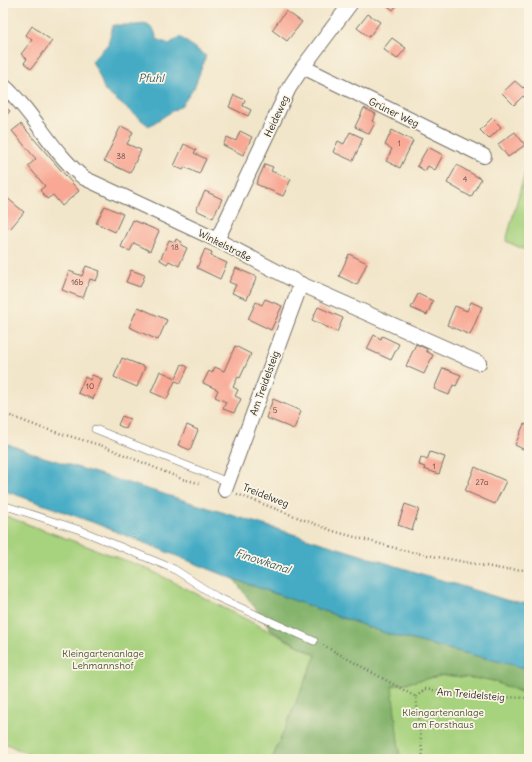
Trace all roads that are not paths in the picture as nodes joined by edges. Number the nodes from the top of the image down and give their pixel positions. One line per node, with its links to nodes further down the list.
1 (351, 3): 2 (street, Heideweg)
2 (303, 67): 4 (street, Grüner Weg); 5 (street, Heideweg)
3 (3, 85): 5 (street, Winkelstraße)
4 (484, 156)
5 (217, 240): 6 (street, Winkelstraße)
6 (300, 284): 7 (street, Winkelstraße); 9 (street, Am Treidelsteig)
7 (479, 363)
8 (95, 429): 9 (lane)
9 (226, 486)
10 (3, 506): 11 (lane)
11 (314, 640)

